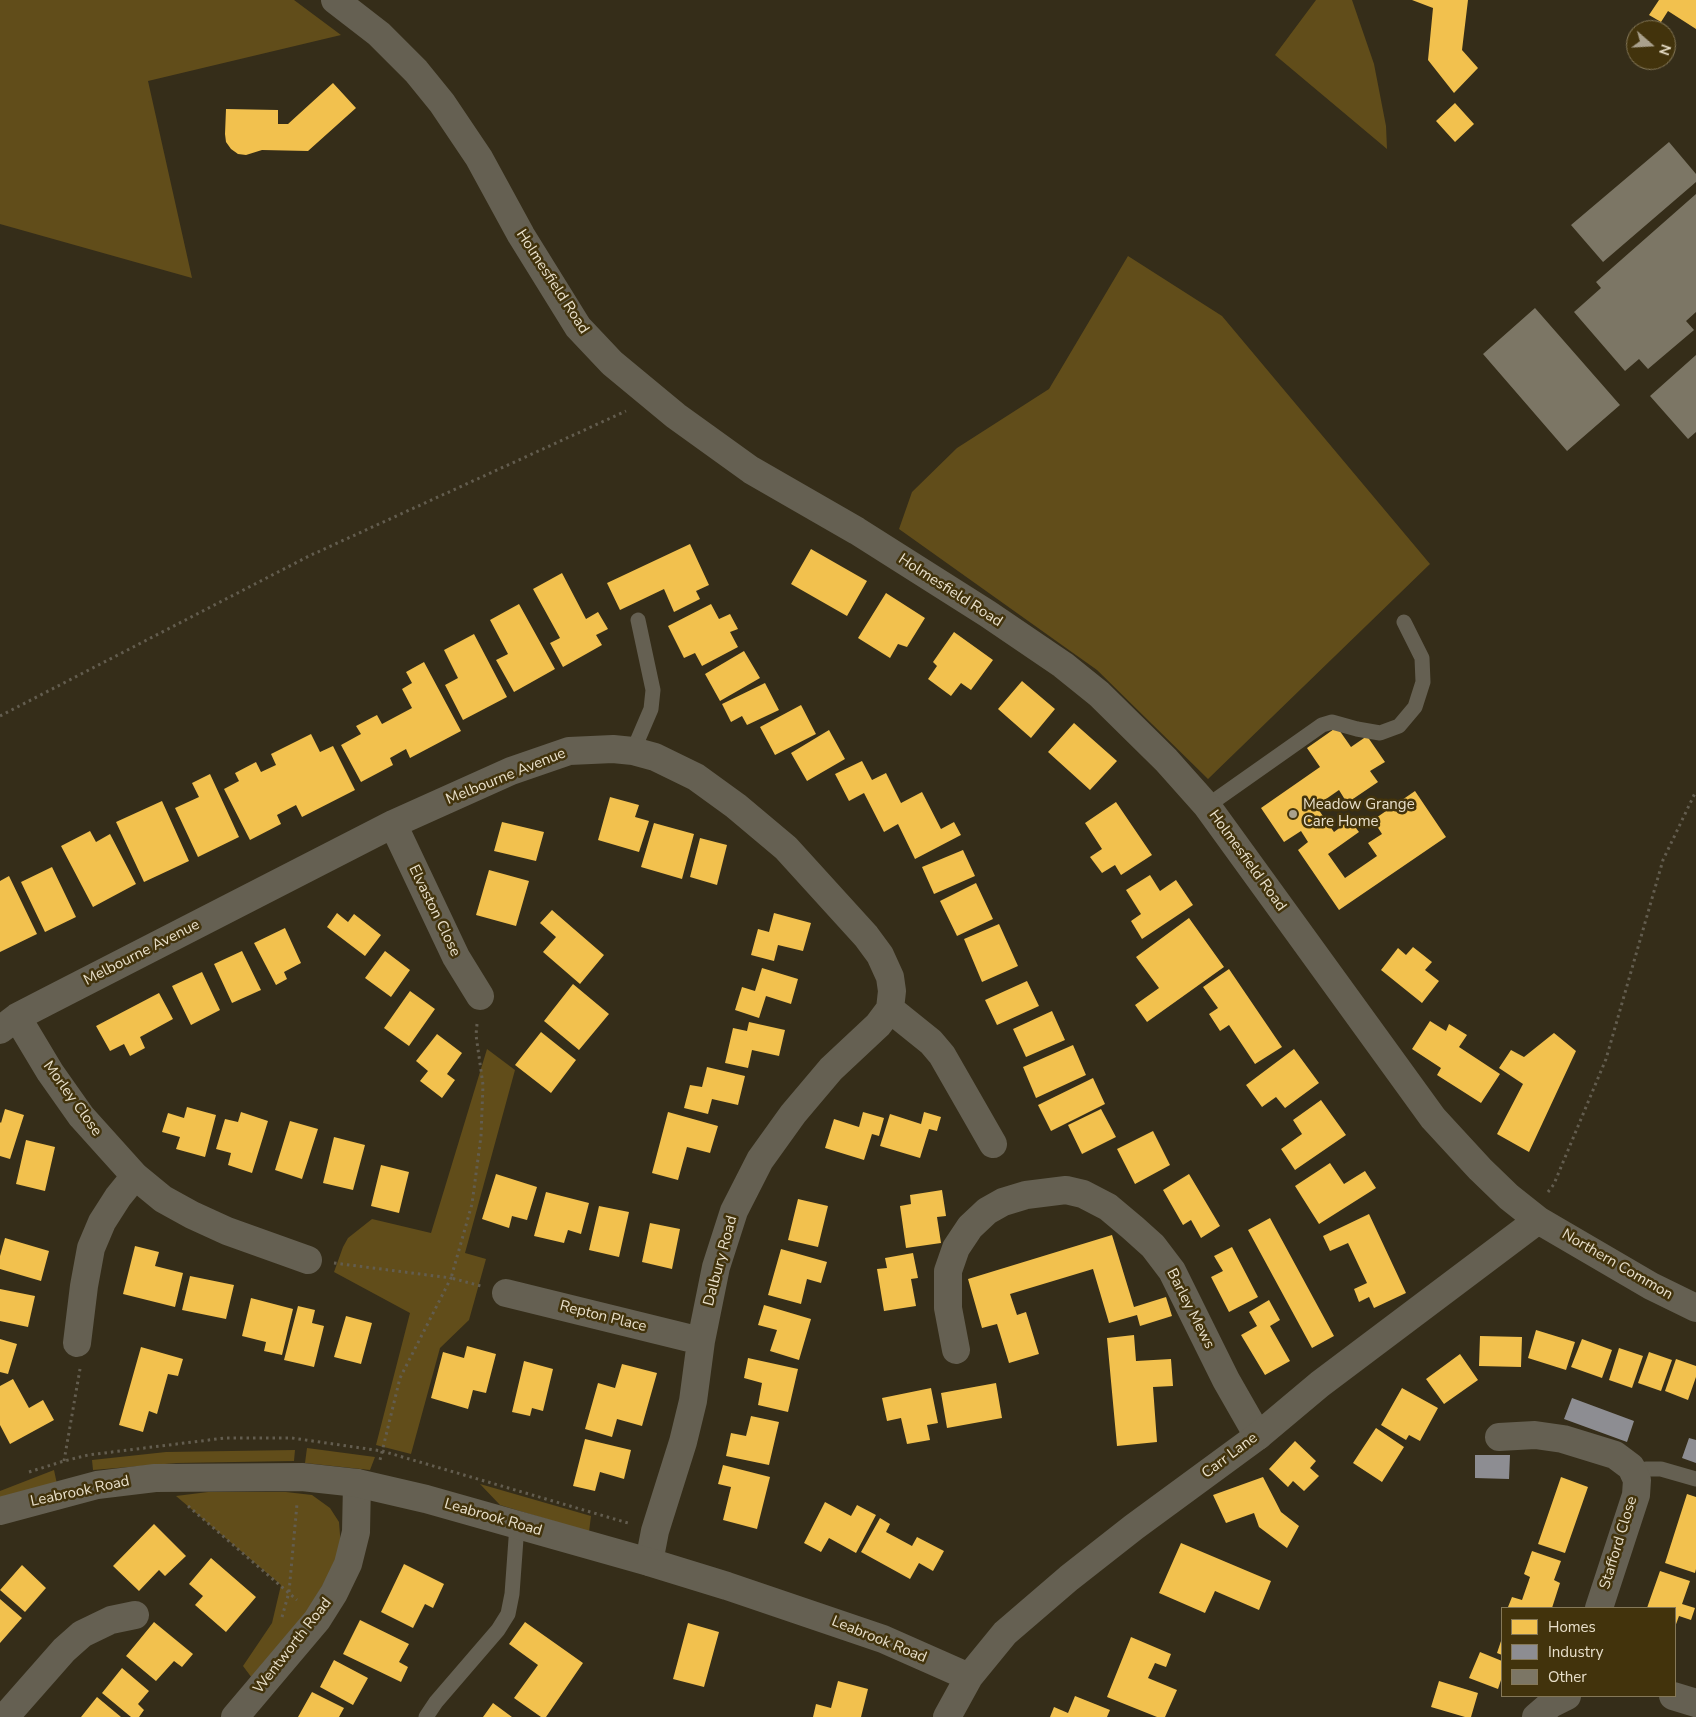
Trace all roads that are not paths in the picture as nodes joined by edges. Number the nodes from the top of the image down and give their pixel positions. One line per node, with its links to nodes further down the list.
1 (335, 0): 5 (street, Holmesfield Road)
2 (638, 620): 4 (lane)
3 (1404, 622): 5 (lane)
4 (633, 751): 6 (street, Melbourne Avenue); 8 (street, Melbourne Avenue)
5 (1207, 806): 12 (street, Holmesfield Road)
6 (394, 824): 7 (street, Elvaston Close); 9 (street, Melbourne Avenue)
7 (480, 996)
8 (890, 1009): 10 (street); 16 (street, Dalbury Road)
9 (9, 1024): 11 (street, Morley Close)
10 (993, 1144)
11 (134, 1176): 13 (street, Morley Close); 17 (street)
12 (1534, 1217): 15 (street, Northern Common); 19 (street, Carr Lane)
13 (308, 1260)
14 (506, 1293): 16 (street, Repton Place)
15 (1696, 1308)
16 (701, 1341): 26 (street, Dalbury Road)
17 (78, 1343)
18 (956, 1350): 19 (street, Barley Mews)
19 (1258, 1436): 29 (street, Carr Lane)
20 (1499, 1436): 21 (street)
21 (1634, 1472): 22 (lane); 27 (street, Stafford Close)
22 (1696, 1479)
23 (365, 1484): 24 (street, Leabrook Road); 25 (street, Leabrook Road); 34 (street, Wentworth Road)
24 (0, 1511)
25 (517, 1525): 26 (street, Leabrook Road); 35 (lane)
26 (649, 1562): 29 (street, Leabrook Road)
27 (1599, 1607)
28 (135, 1615): 33 (street)
29 (969, 1677): 36 (street, Carr Lane)
30 (1565, 1697): 37 (street)
31 (1676, 1697): 32 (street)
32 (1696, 1703)
33 (5, 1717)
34 (235, 1717)
35 (426, 1717)
36 (947, 1717)
37 (1536, 1717)

